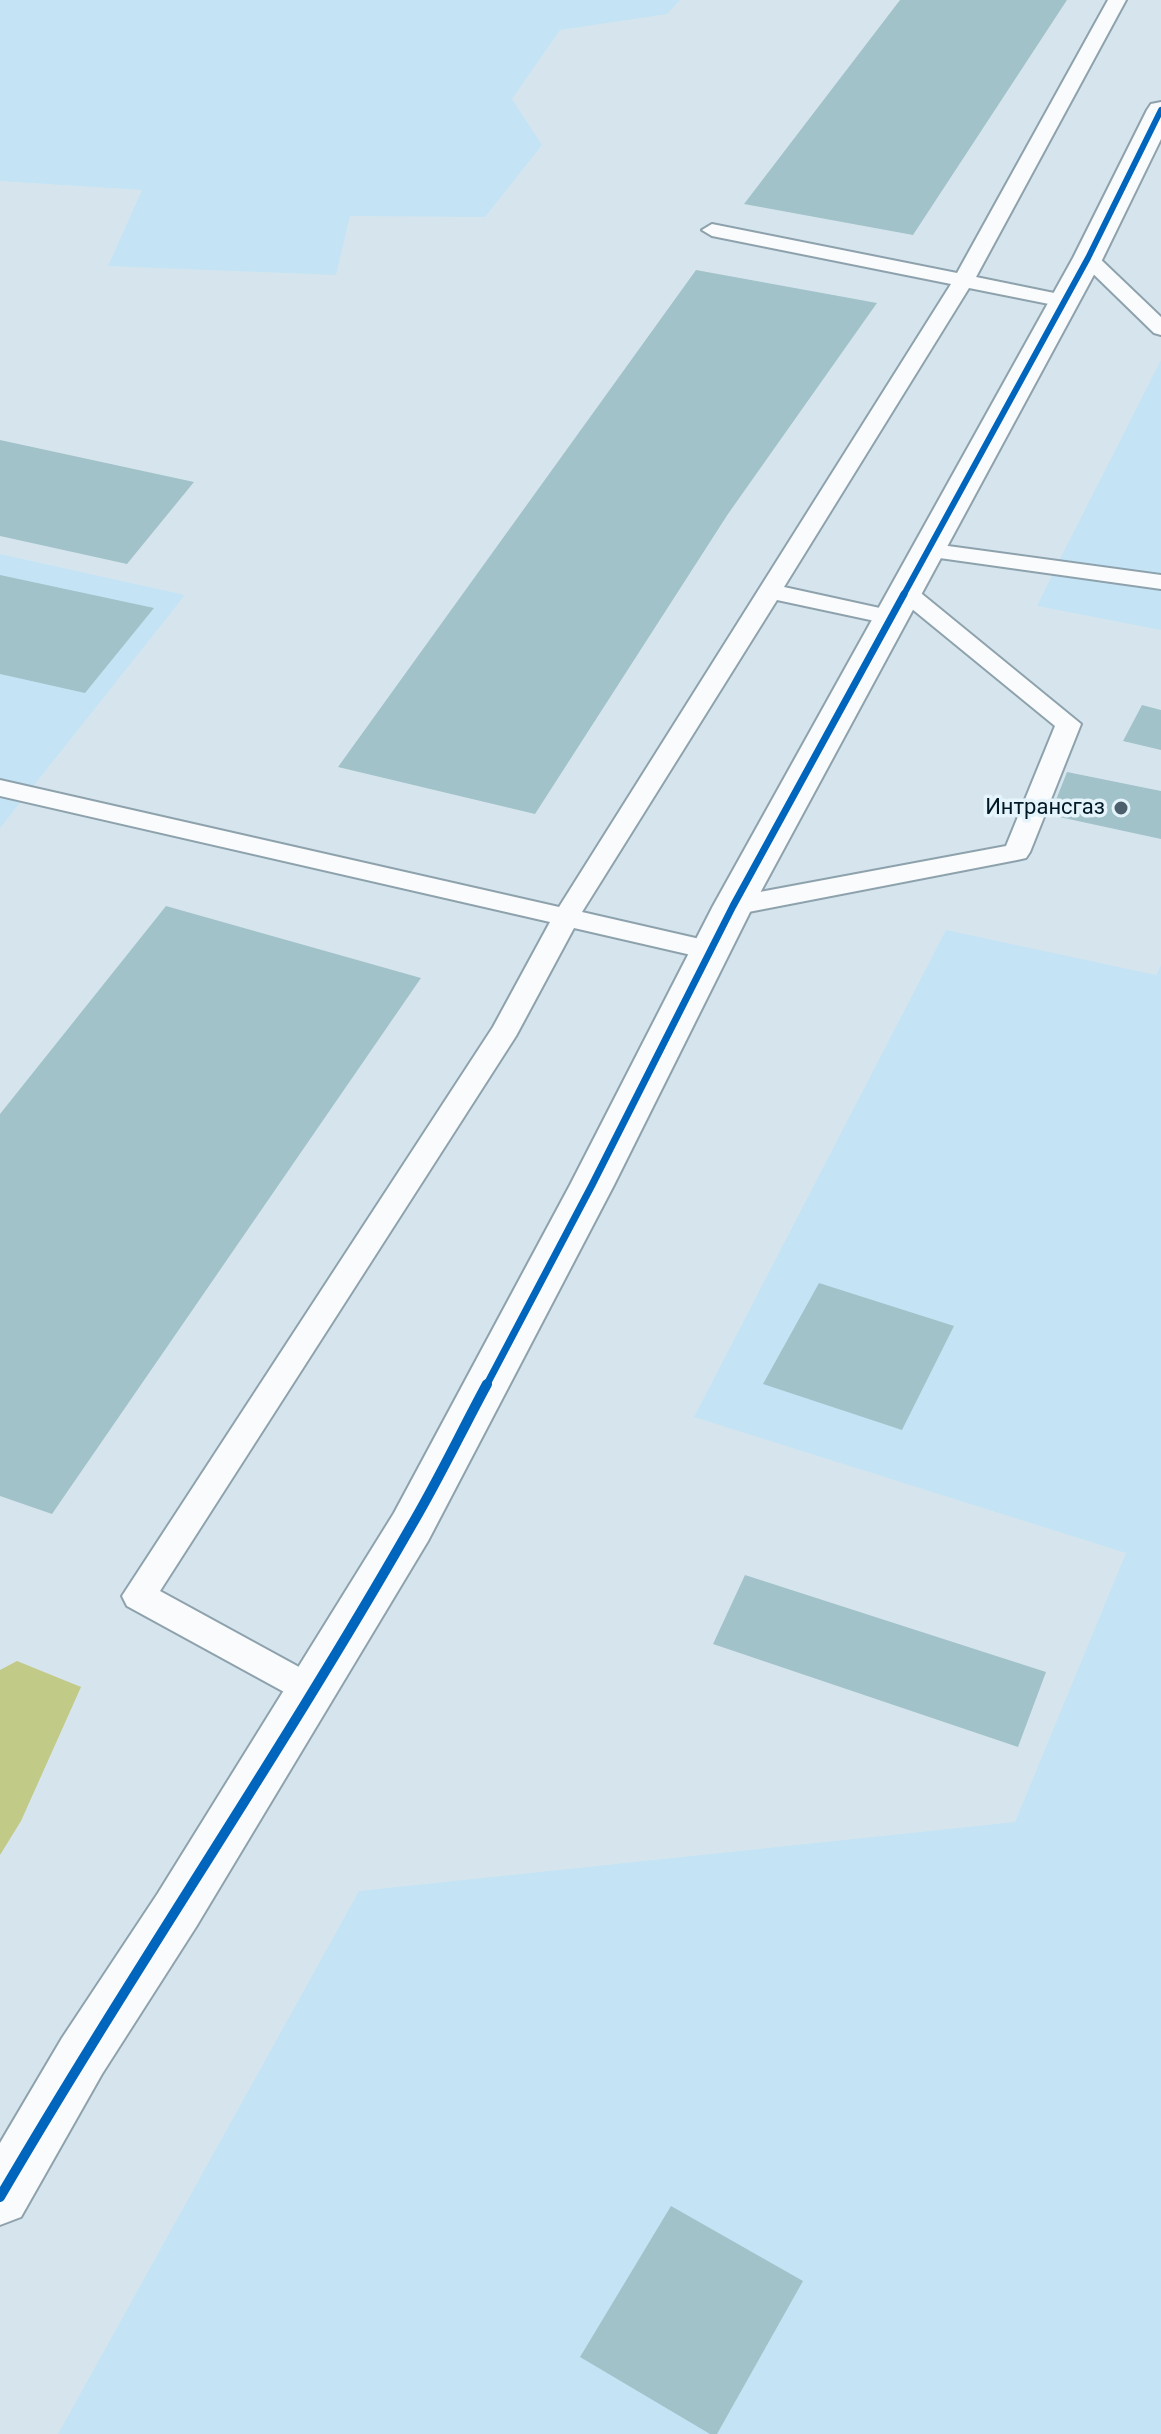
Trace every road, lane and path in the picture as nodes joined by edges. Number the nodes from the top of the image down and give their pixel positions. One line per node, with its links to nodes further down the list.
1 (1117, 0): 5 (lane)
2 (1161, 110): 4 (highway)
3 (712, 230): 5 (lane)
4 (1088, 258): 6 (highway); 7 (lane)
5 (963, 281): 6 (lane); 10 (lane)
6 (1064, 301): 8 (highway)
7 (1161, 329)
8 (926, 550): 9 (lane); 11 (highway)
9 (1161, 582)
10 (770, 591): 11 (lane); 14 (lane)
11 (896, 604): 13 (highway); 13 (lane)
12 (0, 788): 14 (lane)
13 (733, 906): 15 (highway)
14 (566, 917): 15 (lane); 16 (lane)
15 (713, 951): 16 (highway)
16 (309, 1689): 17 (highway)
17 (0, 2197)

